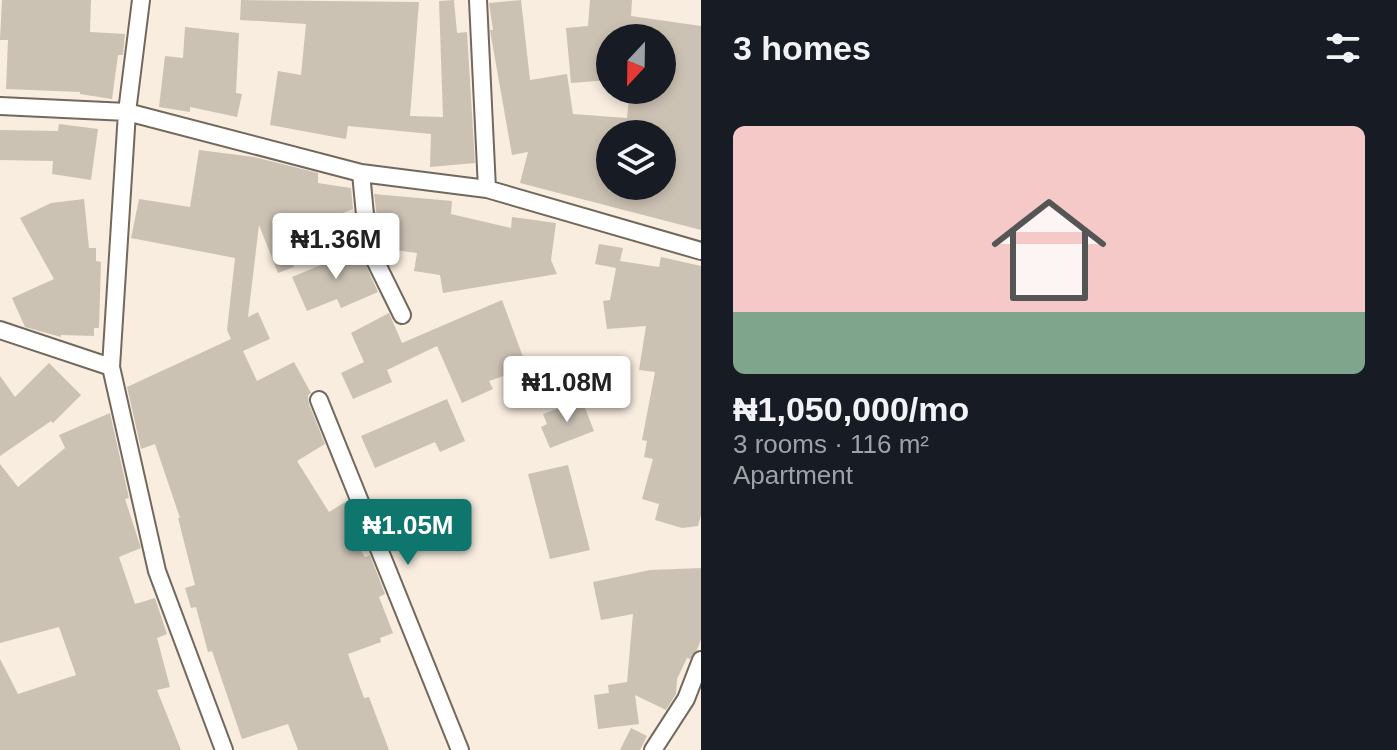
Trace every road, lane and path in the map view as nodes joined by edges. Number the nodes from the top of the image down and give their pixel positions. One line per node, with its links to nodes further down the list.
1 (141, 0): 4 (street)
2 (478, 0): 6 (street)
3 (0, 106): 4 (street)
4 (127, 112): 5 (street); 10 (street)
5 (361, 173): 6 (street); 8 (street)
6 (487, 189): 7 (street)
7 (701, 251)
8 (402, 315)
9 (0, 330): 10 (street)
10 (111, 367): 13 (street)
11 (319, 400): 14 (street)
12 (701, 660): 15 (street)
13 (224, 750)
14 (460, 750)
15 (653, 750)

